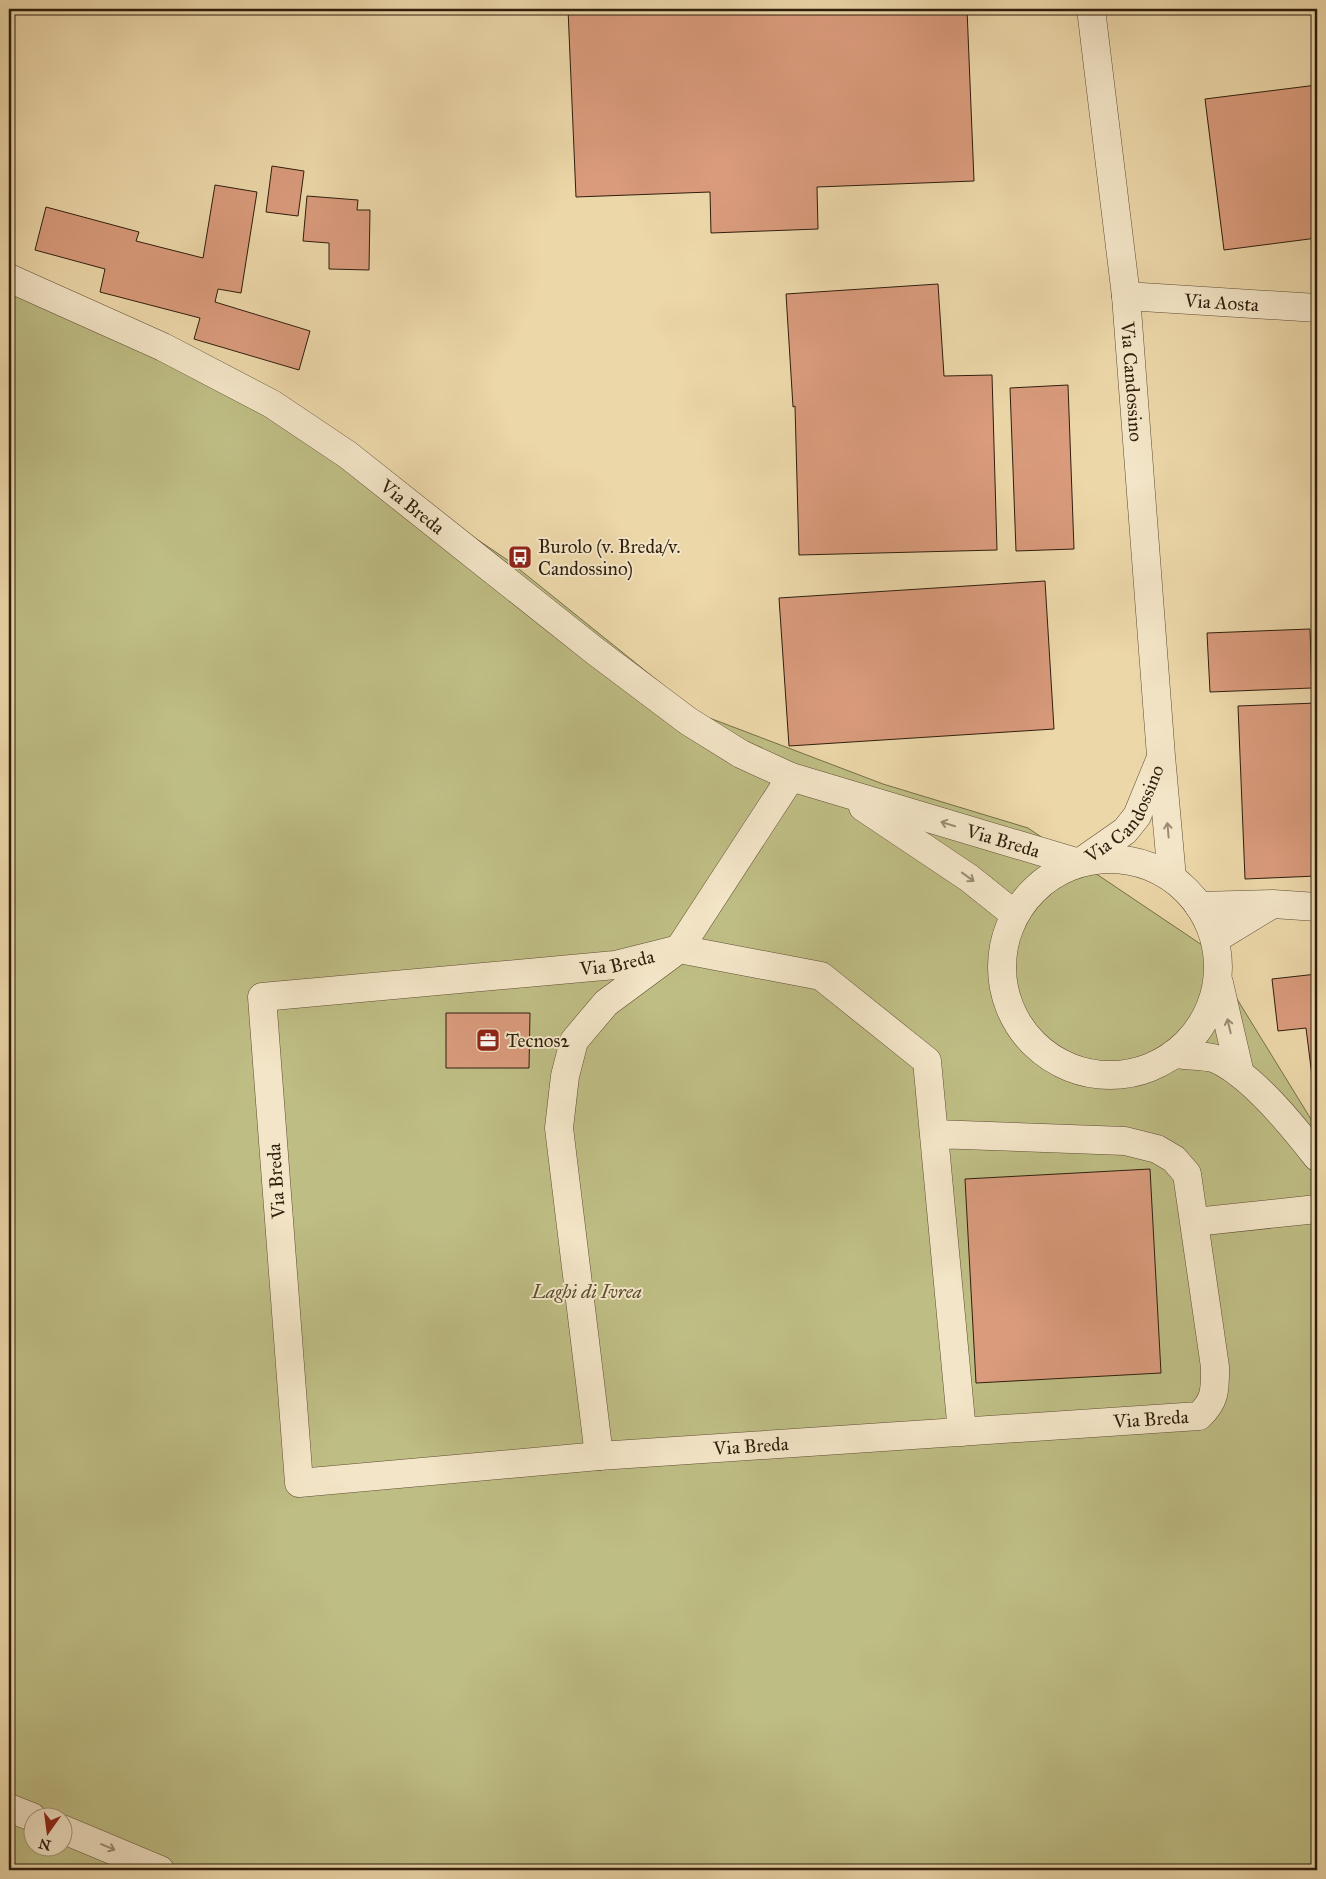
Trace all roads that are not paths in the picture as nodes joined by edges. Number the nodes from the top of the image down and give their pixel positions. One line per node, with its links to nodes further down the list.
1 (1091, 9): 3 (street, Via Candossino)
2 (9, 278): 6 (street, Via Breda)
3 (1126, 296): 4 (street, Via Aosta); 5 (street, Via Candossino)
4 (1317, 308)
5 (1161, 756): 8 (street, Via Candossino); 9 (street, Via Candossino, one-way to 5)
6 (791, 777): 7 (street, Via Breda); 15 (street, Via Breda)
7 (840, 792): 8 (street, Via Breda, one-way to 7); 13 (street, Via Breda, one-way to 13)
8 (1078, 863): 9 (street); 13 (street)
9 (1172, 878): 11 (street)
10 (1272, 904): 11 (street); 12 (street); 14 (street)
11 (1199, 906): 14 (street)
12 (1317, 908)
13 (1014, 914): 17 (street)
14 (1214, 939): 16 (street)
15 (680, 949): 19 (street, Via Breda); 24 (street, Via Breda); 24 (street, Via Breda)
16 (1218, 977): 17 (street); 18 (street, one-way to 16)
17 (1174, 1054): 18 (street)
18 (1240, 1074): 20 (street)
19 (934, 1134): 22 (street, Via Breda); 23 (street, Via Breda)
20 (1317, 1157)
21 (1317, 1209): 22 (street)
22 (1195, 1222): 23 (street, Via Breda)
23 (962, 1432): 24 (street, Via Breda)
24 (599, 1456)
25 (9, 1808): 26 (street)
26 (22, 1813)
27 (72, 1833): 28 (street, one-way to 28)
28 (160, 1870)

